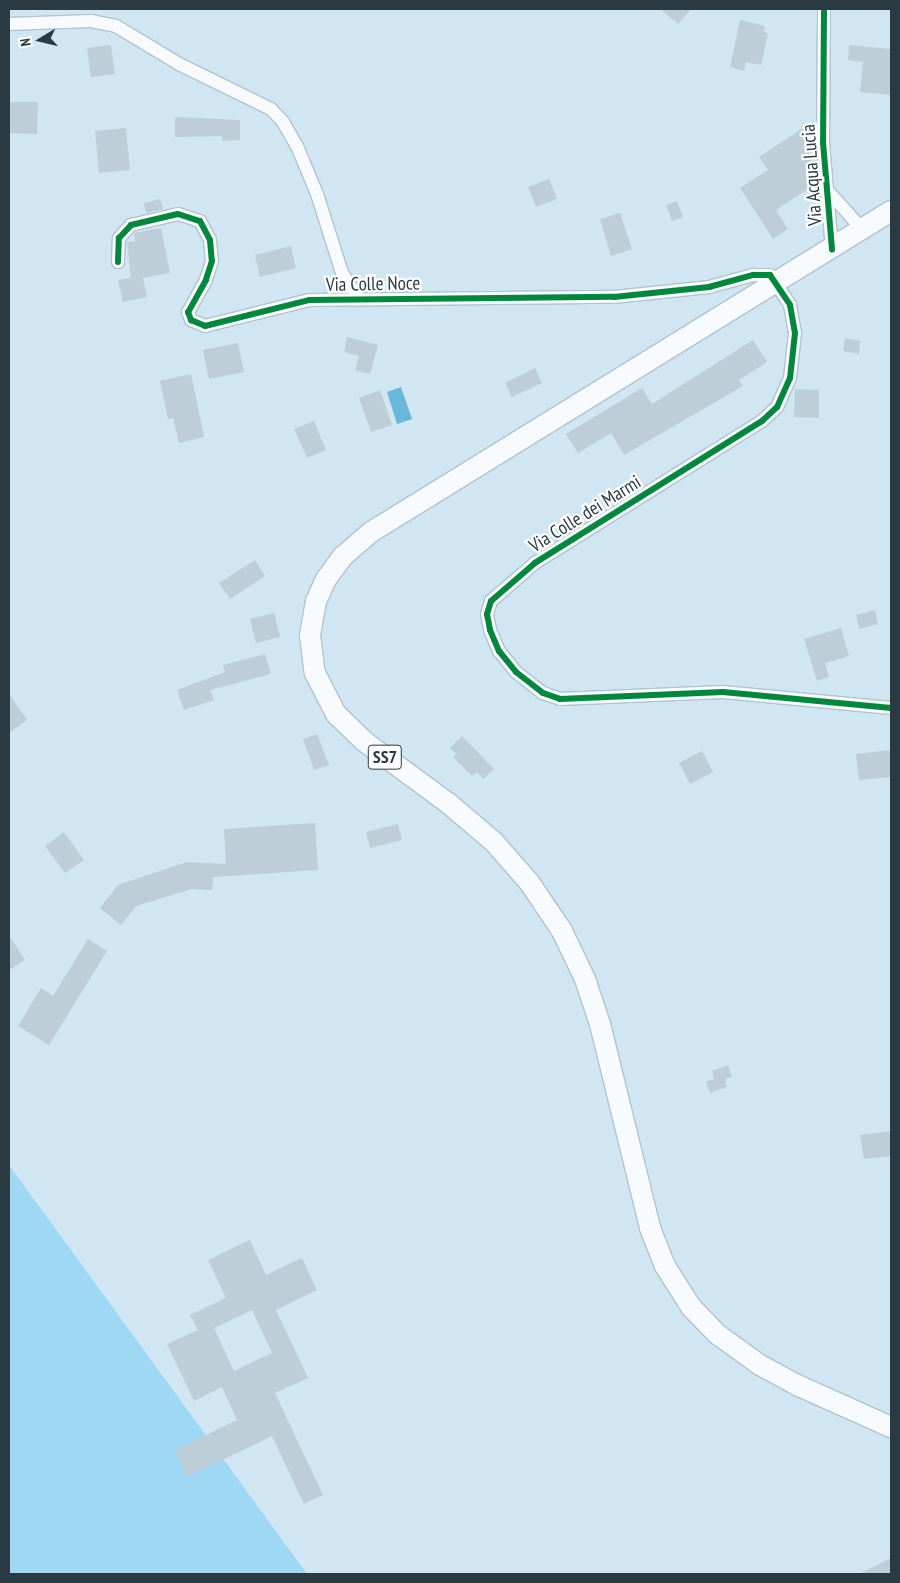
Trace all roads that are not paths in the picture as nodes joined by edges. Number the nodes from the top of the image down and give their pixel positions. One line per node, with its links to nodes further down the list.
1 (824, 9): 3 (street, Via Acqua Lucia)
2 (9, 24): 9 (street, Via Colle Noce)
3 (827, 190): 5 (street, Via Acqua Lucia); 6 (street, Via Acqua Lucia)
4 (891, 211): 5 (main road, SS7)
5 (863, 230): 6 (main road, SS7)
6 (832, 250): 8 (main road, SS7)
7 (118, 262): 9 (street, Via Colle Noce)
8 (778, 283): 9 (street, Via Colle Noce); 10 (street, Via Colle dei Marmi); 11 (main road, SS7)
9 (360, 300)
10 (891, 708)
11 (891, 1427)

